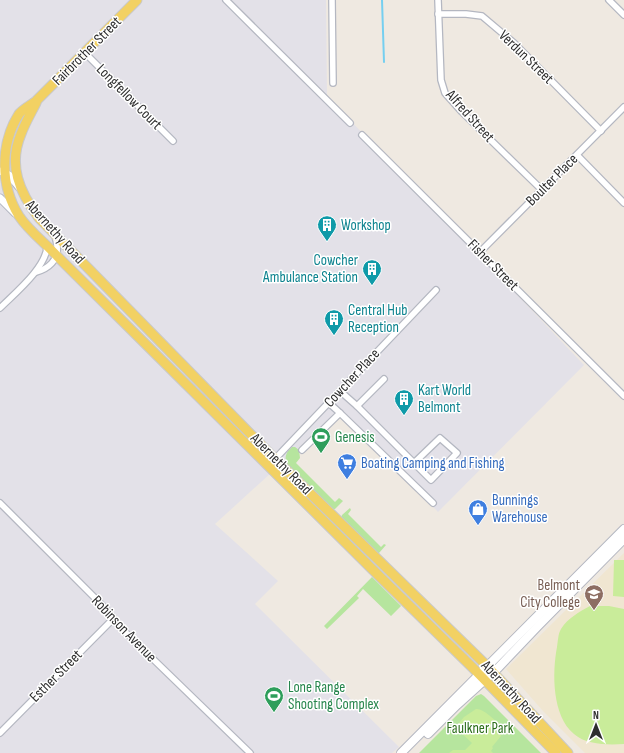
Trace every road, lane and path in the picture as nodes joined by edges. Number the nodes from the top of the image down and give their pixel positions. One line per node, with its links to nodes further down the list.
1 (137, 0): 8 (main road, Fairbrother Street)
2 (226, 0): 13 (street)
3 (332, 0): 9 (street)
4 (438, 0): 6 (street, Alfred Street)
5 (609, 0): 7 (street)
6 (438, 14): 14 (street, Verdun Street); 21 (street, Alfred Street)
7 (624, 15)
8 (85, 53): 10 (main road, Fairbrother Street); 17 (street, Longfellow Court)
9 (334, 83)
10 (36, 102): 12 (main road, Fairbrother Street); 20 (main road, Fairbrother Street)
11 (624, 107): 14 (street, Boulter Place)
12 (13, 122): 15 (main road); 19 (main road, Fairbrother Street)
13 (350, 123)
14 (601, 131): 18 (street, Boulter Place)
15 (0, 135)
16 (362, 135): 27 (street, Fisher Street)
17 (173, 141)
18 (577, 155): 21 (street, Boulter Place); 23 (street)
19 (1, 171): 20 (street, Abernethy Road); 24 (main road, Fairbrother Street)
20 (20, 188): 25 (main road, Abernethy Road)
21 (542, 190): 27 (street, Boulter Place)
22 (0, 198): 24 (street, Abernethy Road)
23 (624, 203)
24 (19, 217): 26 (main road, Abernethy Road)
25 (55, 235): 28 (street); 39 (main road, Abernethy Road)
26 (47, 245): 28 (main road, Abernethy Road); 29 (street)
27 (480, 252): 34 (street, Fisher Street)
28 (57, 256): 29 (street); 39 (main road, Abernethy Road)
29 (36, 272): 31 (street)
30 (436, 290): 33 (street, Cowcher Place)
31 (0, 308)
32 (384, 379): 36 (street)
33 (340, 391): 35 (street, Cowcher Place); 36 (street)
34 (624, 396)
35 (329, 403): 37 (street); 39 (street, Cowcher Place)
36 (357, 406): 40 (street)
37 (340, 413): 38 (street); 42 (street)
38 (302, 450)
39 (272, 463): 46 (main road, Abernethy Road); 47 (main road, Abernethy Road)
40 (414, 463): 40 (street)
41 (0, 503): 45 (street, Robinson Avenue)
42 (433, 503)
43 (624, 529): 46 (main road)
44 (624, 539): 46 (main road)
45 (113, 619): 48 (street, Esther Street); 49 (street, Robinson Avenue)
46 (490, 669): 47 (main road); 53 (main road, Abernethy Road)
47 (482, 677): 50 (main road); 51 (main road); 52 (main road, Abernethy Road)
48 (0, 734)
49 (250, 753)
50 (401, 753)
51 (409, 753)
52 (556, 753)
53 (568, 753)

